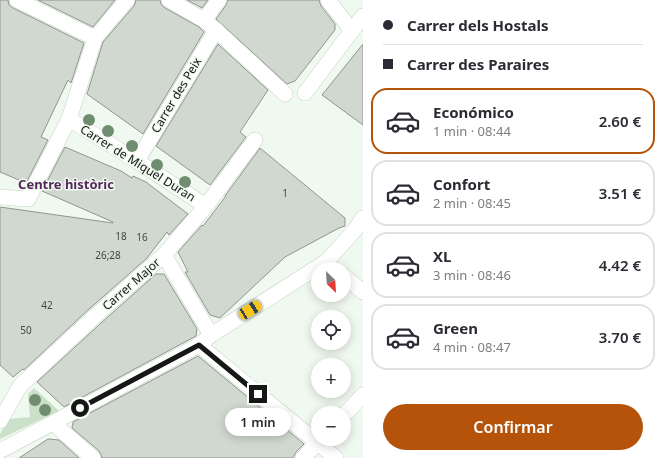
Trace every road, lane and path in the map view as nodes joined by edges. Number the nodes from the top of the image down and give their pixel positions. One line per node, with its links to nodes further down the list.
1 (17, 0): 10 (street)
2 (127, 0): 10 (street)
3 (169, 0): 7 (street)
4 (219, 0): 7 (street)
5 (328, 0): 9 (street)
6 (363, 16): 9 (street)
7 (204, 20): 8 (street)
8 (216, 30): 12 (street); 15 (street, Carrer des Peix)
9 (352, 31): 11 (street)
10 (95, 38): 13 (street)
11 (305, 93)
12 (285, 94)
13 (70, 120): 15 (street, Carrer de Miquel Duran); 16 (street)
14 (255, 140): 17 (street, Carrer Major)
15 (137, 161): 17 (street, Carrer de Miquel Duran)
16 (0, 197)
17 (206, 206): 19 (street, Carrer Major)
18 (363, 218): 20 (street)
19 (164, 255): 24 (street); 28 (street, Carrer Major)
20 (333, 262)
21 (311, 277): 24 (street)
22 (351, 282): 23 (street)
23 (363, 292)
24 (211, 335): 25 (street)
25 (199, 345): 29 (street); 30 (street)
26 (363, 395): 27 (street)
27 (351, 408)
28 (0, 421)
29 (53, 423): 33 (street); 34 (street)
30 (311, 435)
31 (314, 446): 35 (street)
32 (324, 446): 36 (street)
33 (0, 451)
34 (93, 458)
35 (303, 458)
36 (336, 458)

